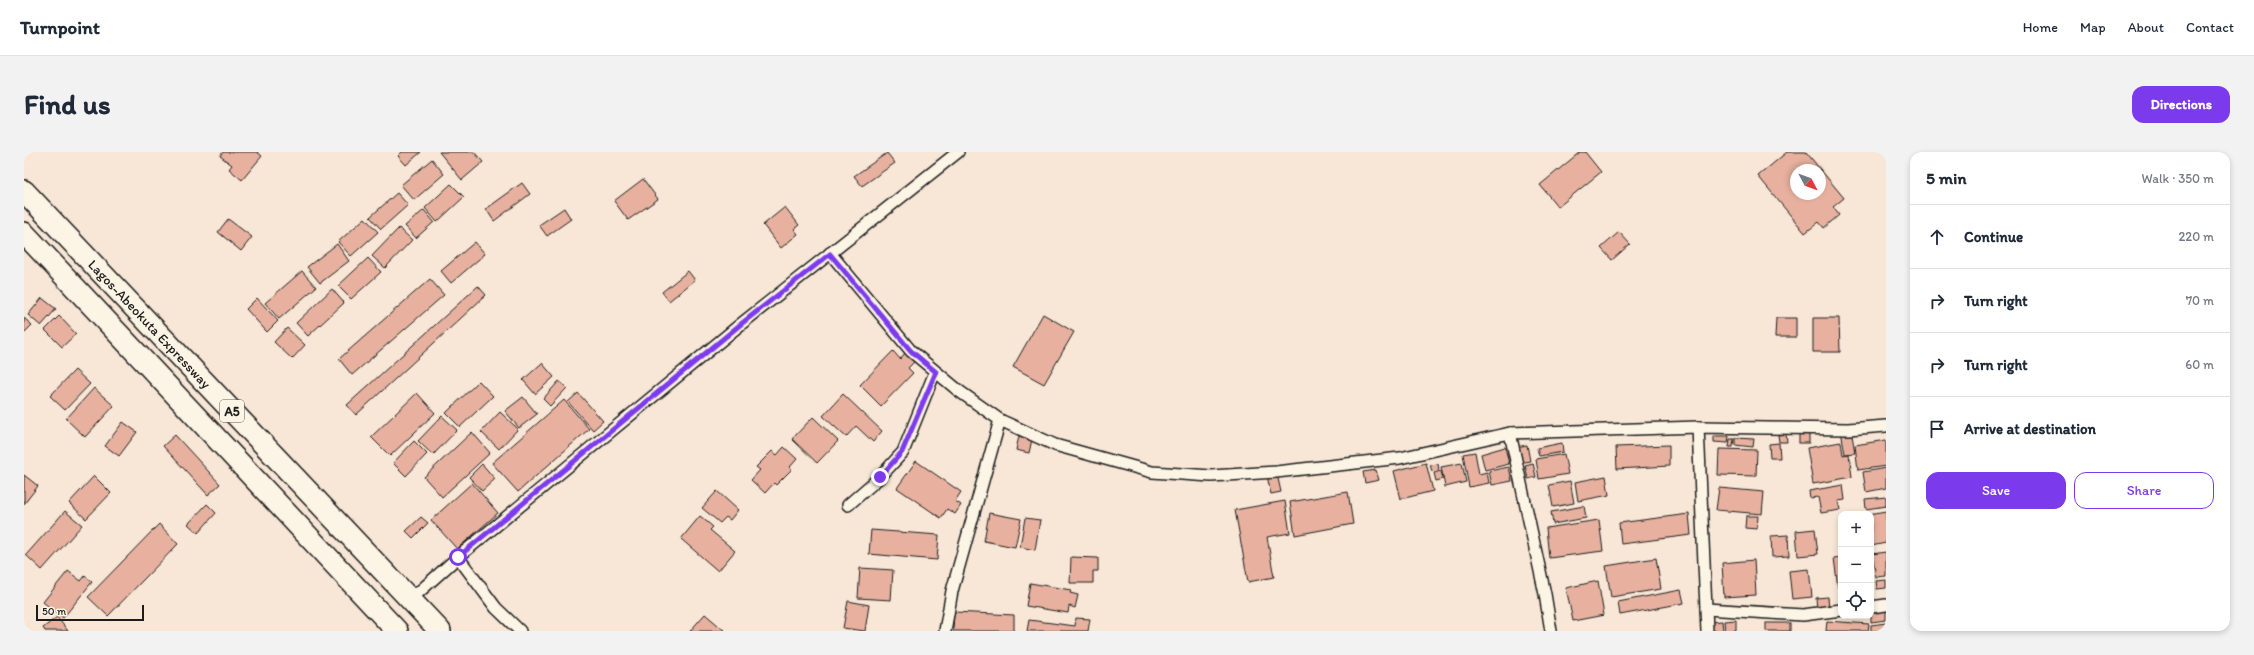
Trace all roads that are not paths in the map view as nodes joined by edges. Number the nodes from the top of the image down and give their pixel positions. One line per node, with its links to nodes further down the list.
1 (958, 152): 4 (street)
2 (24, 191): 12 (highway, Lagos-Abeokuta Expressway / A5)
3 (24, 233): 17 (highway, Lagos-Abeokuta Expressway / A5)
4 (830, 254): 5 (street); 11 (street)
5 (936, 372): 6 (street); 10 (street)
6 (1000, 420): 9 (street); 20 (street)
7 (1886, 426): 8 (street)
8 (1698, 427): 9 (street); 15 (street)
9 (1510, 433): 21 (street)
10 (848, 505)
11 (458, 557): 12 (street); 19 (street)
12 (410, 600): 18 (highway, Lagos-Abeokuta Expressway / A5)
13 (1886, 605): 14 (street)
14 (1874, 607)
15 (1706, 609): 16 (street); 22 (street)
16 (1838, 610)
17 (397, 631)
18 (440, 631)
19 (520, 631)
20 (945, 631)
21 (1551, 631)
22 (1706, 631)

